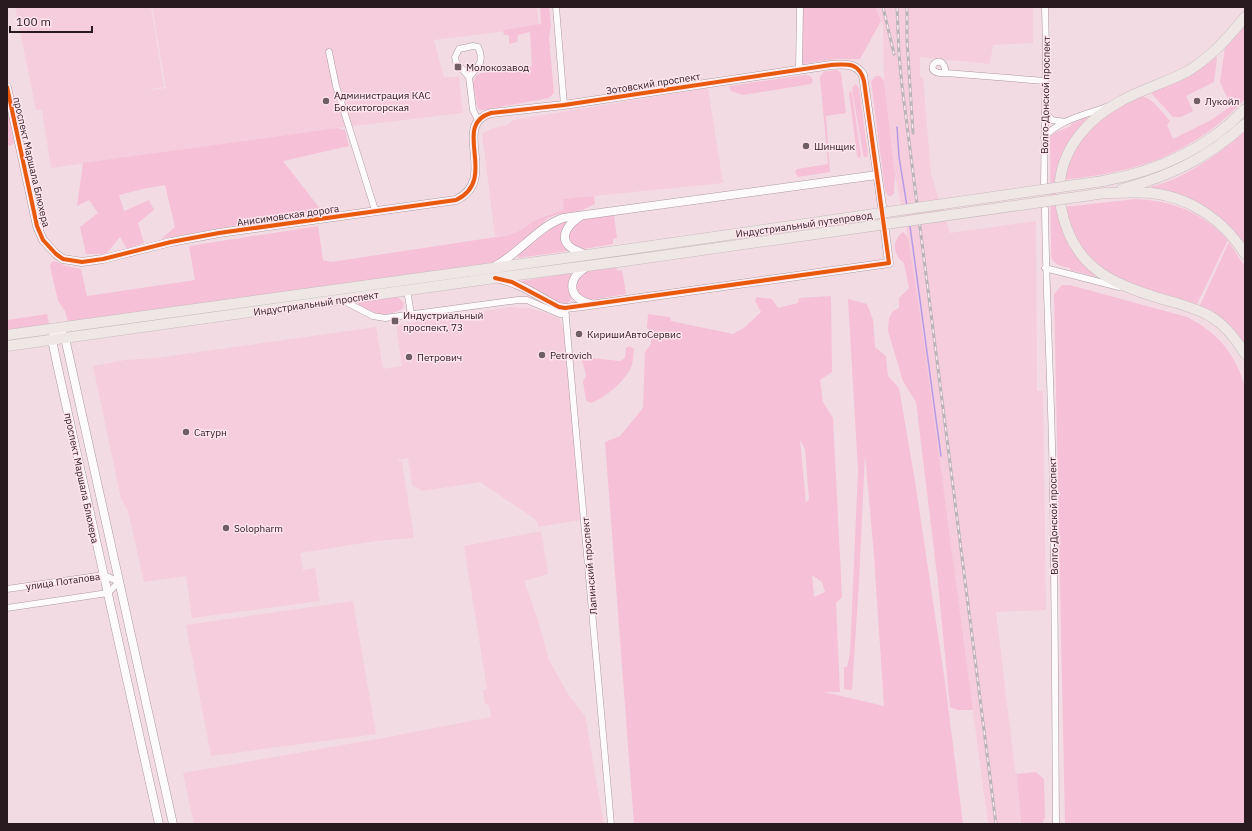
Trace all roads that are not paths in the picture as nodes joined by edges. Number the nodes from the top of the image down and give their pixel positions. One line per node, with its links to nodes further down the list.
1 (556, 7): 12 (street)
2 (800, 7): 6 (street)
3 (1045, 7): 9 (street, Волго-Донской проспект)
4 (1245, 17): 11 (main road)
5 (329, 52): 26 (street)
6 (798, 69): 12 (street, Зотовский проспект); 19 (street, Зотовский проспект)
7 (946, 73): 9 (street)
8 (469, 77): 8 (street); 15 (street)
9 (1046, 81): 14 (street, Волго-Донской проспект)
10 (7, 87): 29 (street, проспект Маршала Блюхера)
11 (1121, 101): 16 (street); 20 (main road)
12 (564, 105): 15 (street, Зотовский проспект)
13 (1245, 110): 30 (main road, Индустриальный путепровод, bridge)
14 (1045, 112): 16 (street); 18 (street, Волго-Донской проспект)
15 (478, 120): 26 (street, Анисимовская дорога)
16 (1066, 122): 18 (street)
17 (1245, 124): 22 (main road)
18 (1044, 138): 21 (street, Волго-Донской проспект)
19 (877, 174): 23 (street, Зотовский проспект); 27 (street)
20 (1060, 180)
21 (1044, 183)
22 (1105, 193): 31 (main road); 33 (main road, Индустриальный путепровод, bridge)
23 (882, 206)
24 (1061, 207): 39 (main road)
25 (1045, 209): 36 (street, Волго-Донской проспект)
26 (375, 210): 29 (street, Анисимовская дорога)
27 (583, 214): 32 (street); 35 (street)
28 (885, 231): 41 (street)
29 (43, 240)
30 (623, 250): 32 (main road, Индустриальный проспект)
31 (1245, 254)
32 (586, 255): 35 (main road, Индустриальный проспект)
33 (625, 261): 34 (main road, Индустриальный проспект)
34 (588, 266): 37 (main road, Индустриальный проспект); 41 (street)
35 (494, 267): 44 (main road, Индустриальный проспект)
36 (1045, 268): 39 (street); 58 (street, Волго-Донской проспект)
37 (495, 278): 38 (main road, Индустриальный проспект); 42 (street)
38 (407, 290): 40 (main road, Индустриальный проспект); 43 (street)
39 (1133, 290): 49 (main road)
40 (341, 299): 43 (street); 46 (main road, Индустриальный проспект)
41 (594, 304): 42 (street)
42 (566, 311): 43 (street); 57 (street, Лапинский проспект)
43 (412, 314)
44 (55, 328): 45 (main road, Индустриальный проспект); 46 (street); 47 (street, проспект Маршала Блюхера)
45 (7, 335)
46 (65, 338): 47 (main road, Индустриальный проспект); 51 (street, проспект Маршала Блюхера)
47 (52, 340): 48 (main road, Индустриальный проспект); 50 (street, проспект Маршала Блюхера)
48 (7, 346)
49 (1245, 354)
50 (104, 575): 51 (street, улица Потапова); 52 (street, улица Потапова); 53 (street, проспект Маршала Блюхера)
51 (120, 582): 53 (street, улица Потапова); 56 (street, проспект Маршала Блюхера)
52 (7, 589)
53 (108, 593): 54 (street, улица Потапова); 55 (street, проспект Маршала Блюхера)
54 (7, 608)
55 (159, 824)
56 (173, 824)
57 (611, 824)
58 (1056, 824)

